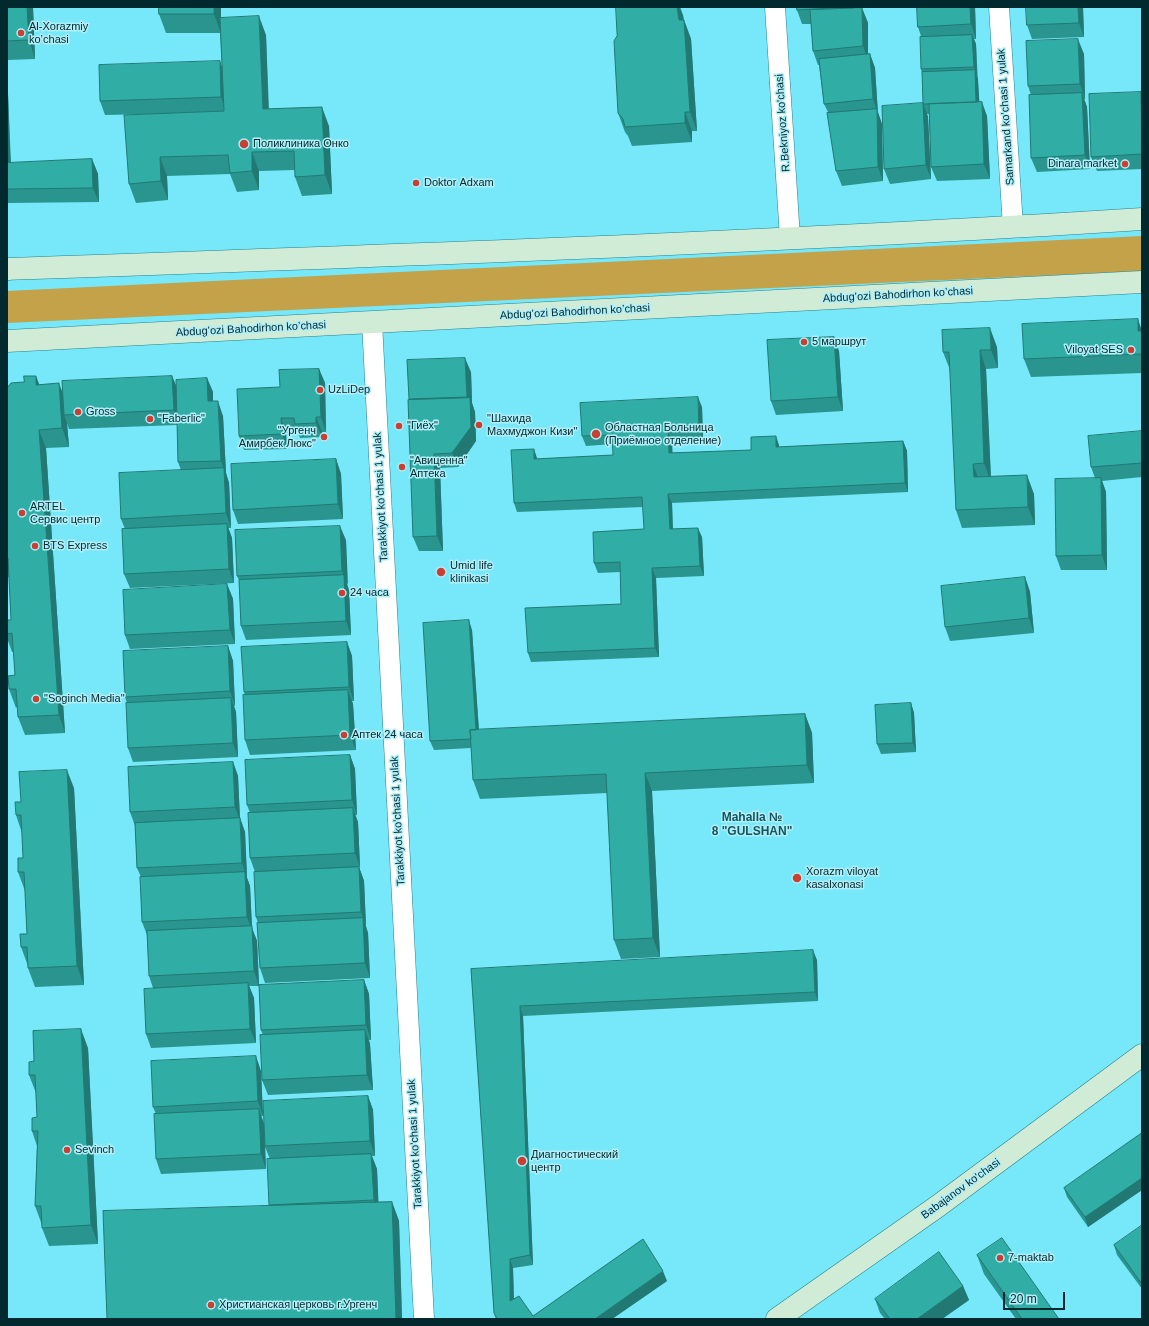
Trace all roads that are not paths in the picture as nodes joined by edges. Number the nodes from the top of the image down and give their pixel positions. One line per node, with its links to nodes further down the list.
1 (775, 7): 5 (street, R.Bekniyoz ko'chasi)
2 (999, 7): 4 (street, Samarkand ko’chasi 1 yulak)
3 (1142, 219): 4 (main road)
4 (1013, 227): 5 (main road)
5 (790, 238): 6 (main road)
6 (7, 269)
7 (1142, 282): 8 (main road, Abdug’ozi Bahodirhon ko’chasi)
8 (372, 322): 9 (main road, Abdug’ozi Bahodirhon ko’chasi); 11 (street, Tarakkiyot ko'chasi 1 yulak)
9 (7, 341)
10 (1142, 1055): 12 (main road, Babajanov ko'chasi)
11 (424, 1319)
12 (778, 1319)

